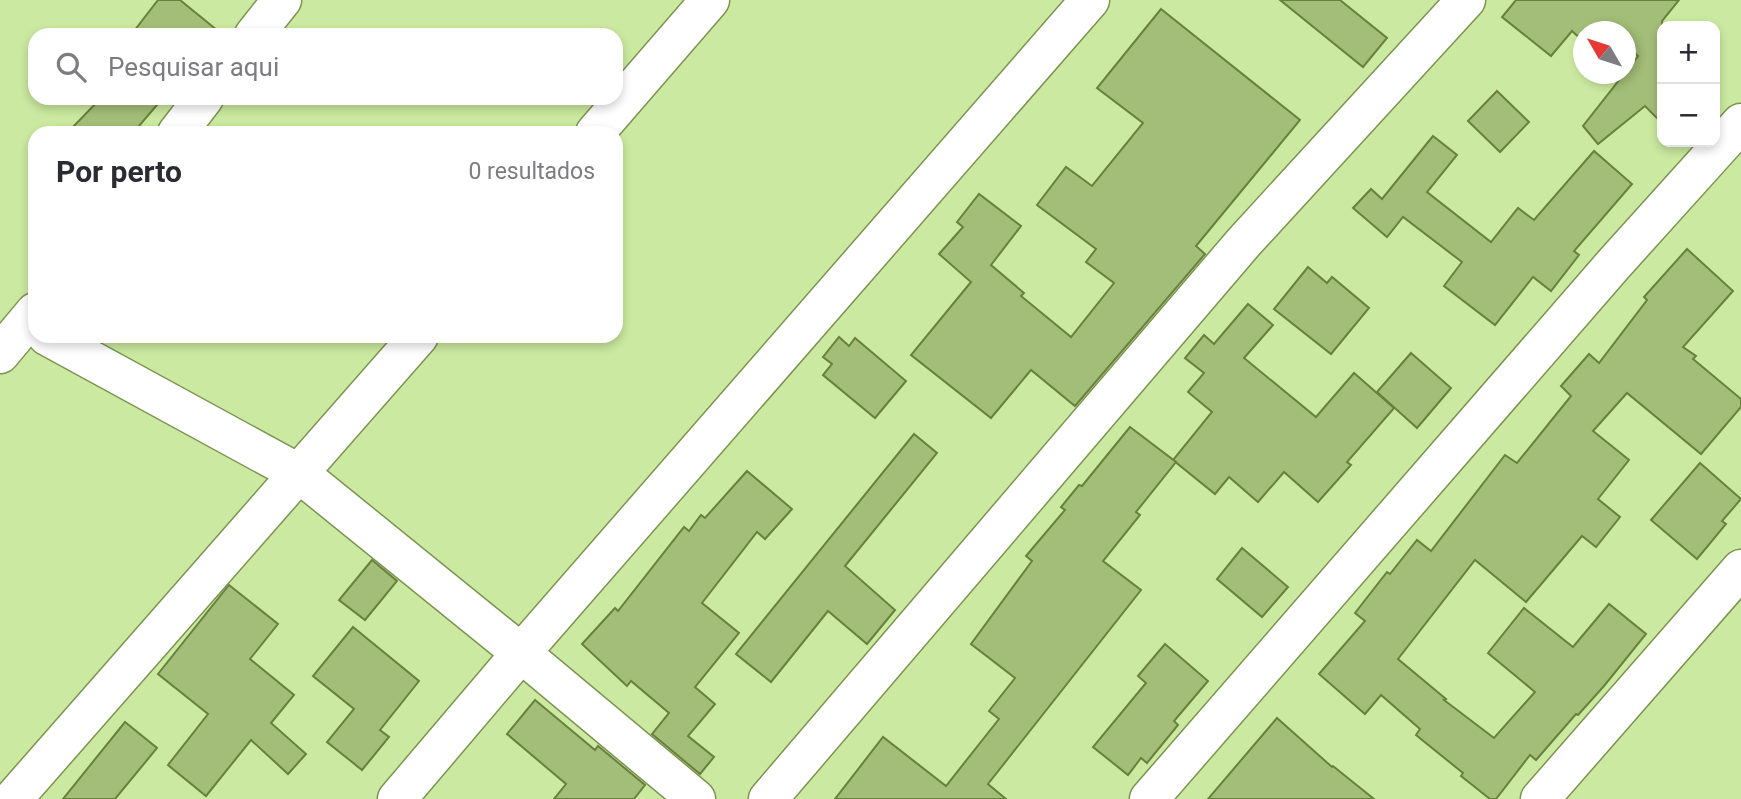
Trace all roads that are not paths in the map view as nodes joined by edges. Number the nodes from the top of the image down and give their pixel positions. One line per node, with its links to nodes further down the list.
1 (282, 0): 5 (street)
2 (710, 0): 6 (street)
3 (1090, 0): 18 (street)
4 (1465, 0): 22 (street)
5 (260, 28)
6 (623, 101)
7 (199, 105): 10 (street)
8 (619, 105): 11 (street)
9 (1741, 123): 23 (street)
10 (182, 126)
11 (601, 126)
12 (28, 332): 15 (street)
13 (66, 343): 16 (street)
14 (413, 343): 16 (street)
15 (0, 354)
16 (300, 474): 18 (street); 19 (street)
17 (1741, 569): 24 (street)
18 (521, 653): 20 (street); 21 (street)
19 (13, 799)
20 (397, 799)
21 (696, 799)
22 (768, 799)
23 (1149, 799)
24 (1540, 799)

